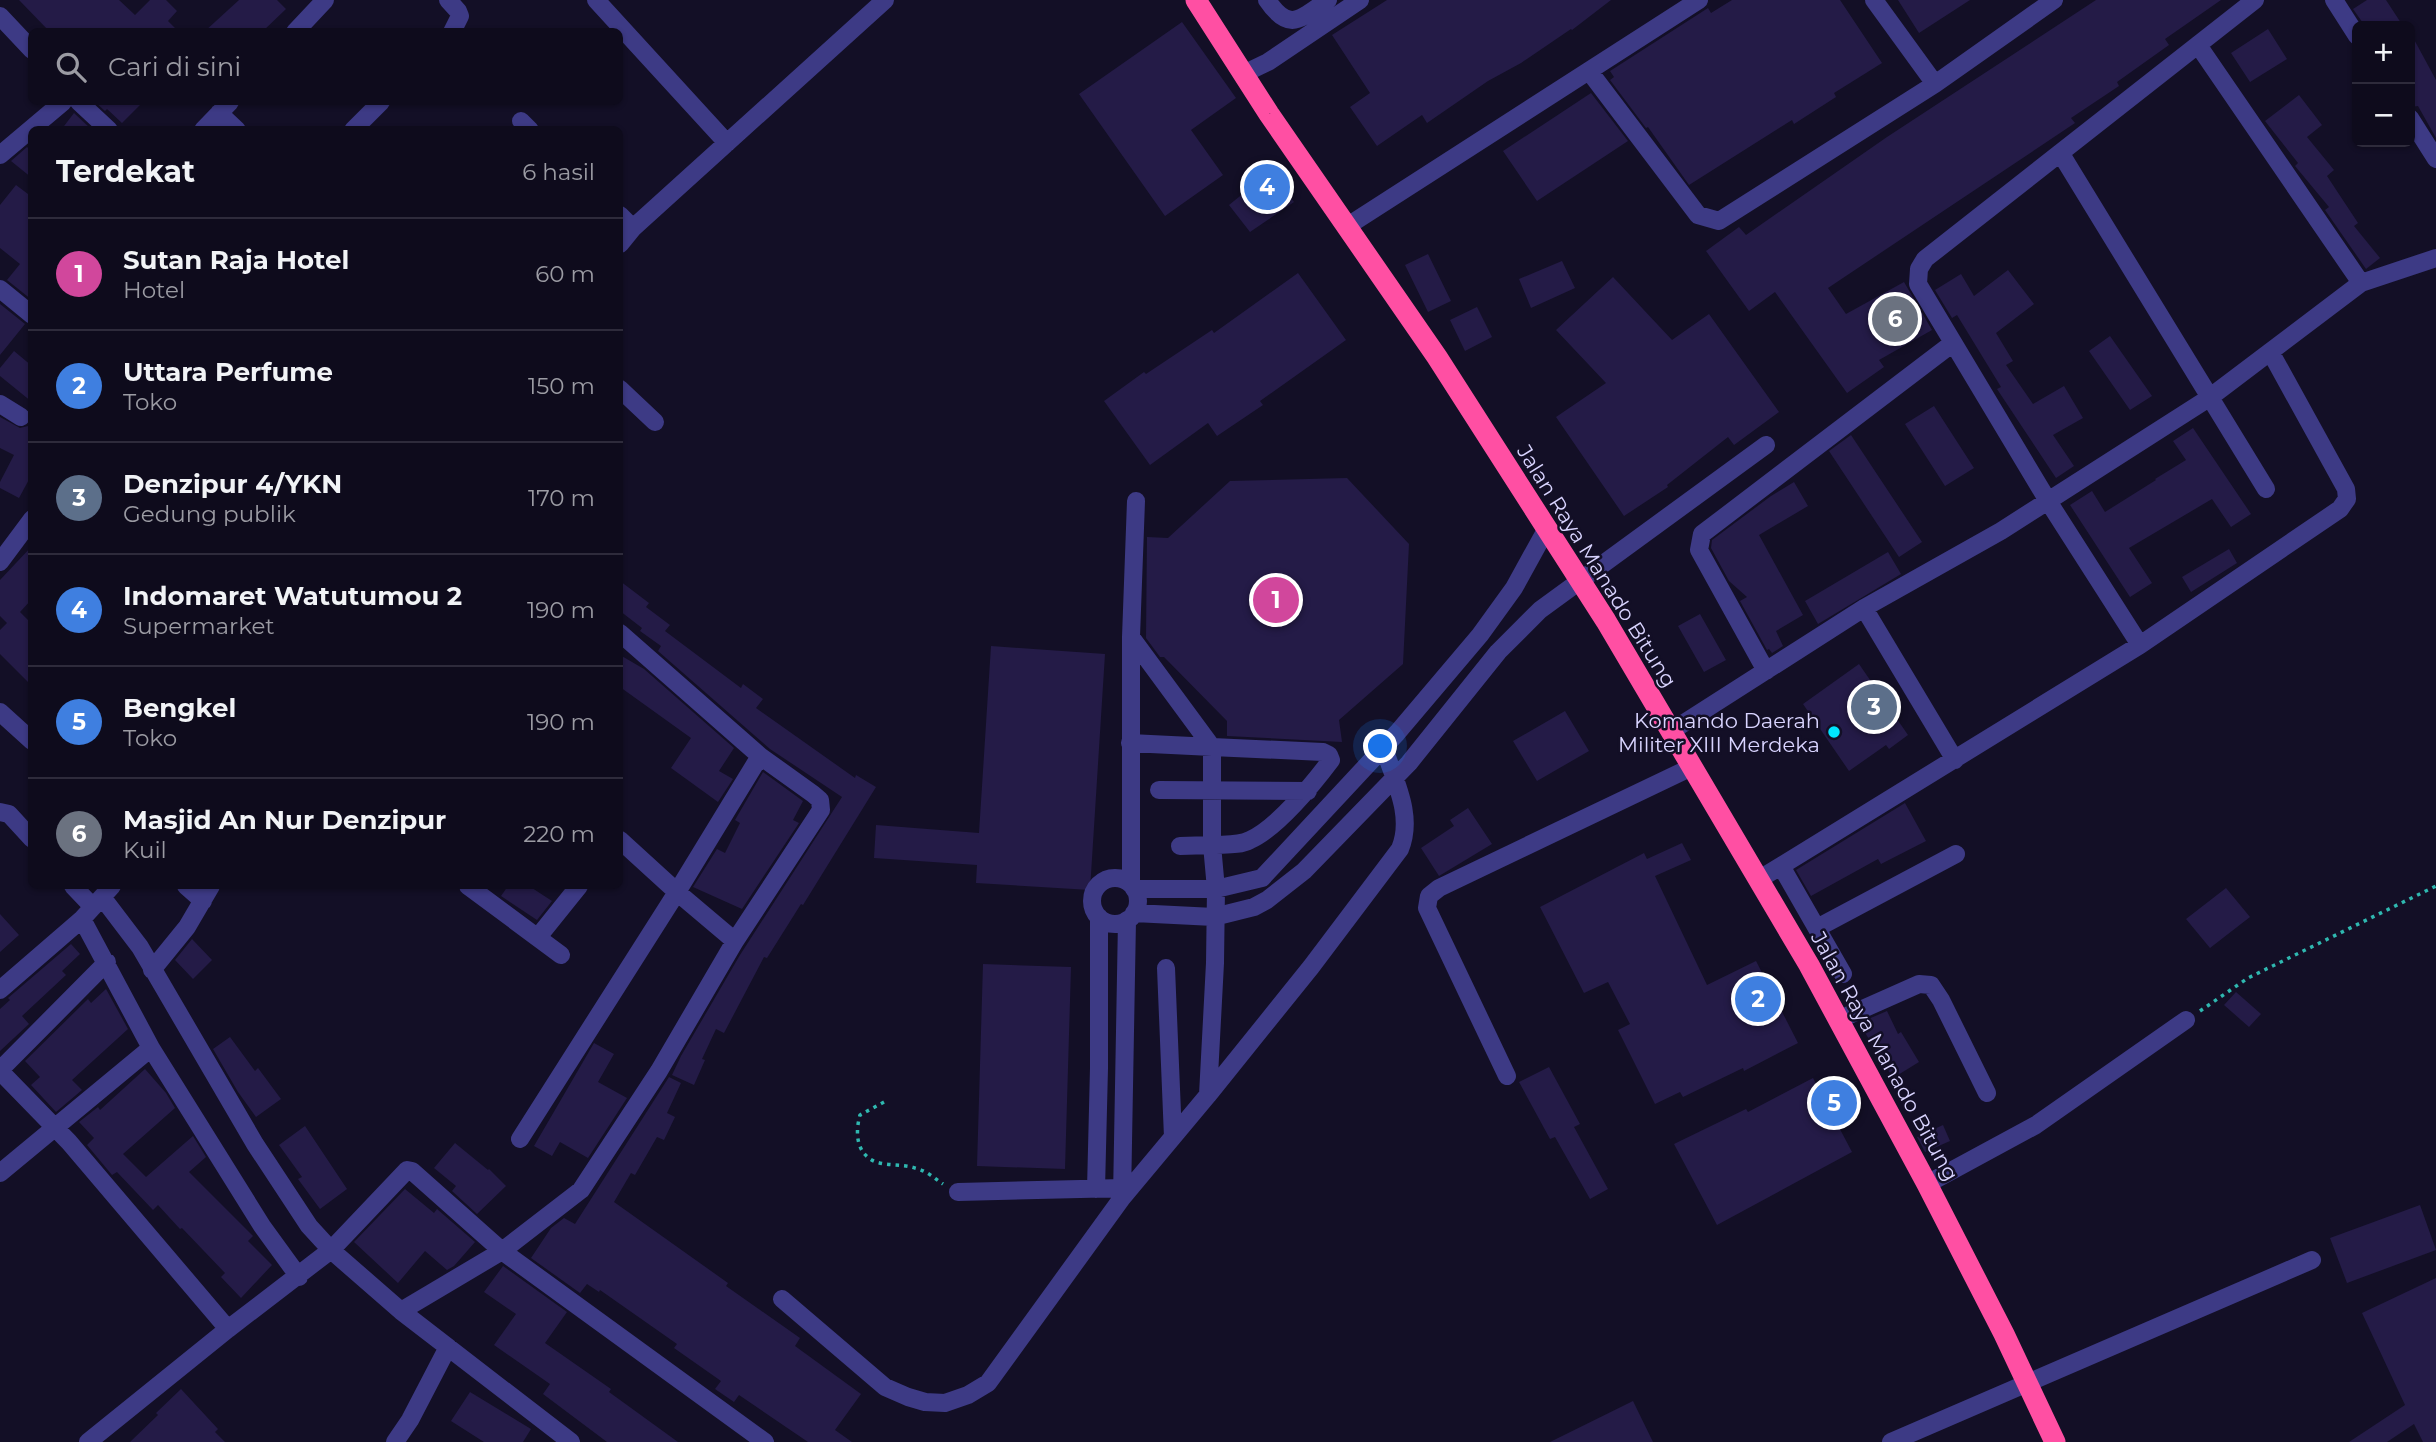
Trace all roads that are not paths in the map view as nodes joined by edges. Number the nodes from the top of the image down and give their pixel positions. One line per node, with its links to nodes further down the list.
1 (325, 0): 15 (street)
2 (448, 0): 16 (street)
3 (596, 0): 17 (street)
4 (885, 0): 36 (street)
5 (1196, 0): 23 (highway, Jalan Raya Manado Bitung)
6 (1267, 0): 7 (street)
7 (1328, 0)
8 (1360, 0): 23 (street)
9 (1699, 0): 22 (street)
10 (1874, 0): 24 (street)
11 (2054, 0): 24 (street)
12 (2255, 0): 21 (street)
13 (2334, 0): 18 (street)
14 (0, 16): 20 (street)
15 (299, 28)
16 (454, 28)
17 (622, 28)
18 (2352, 28)
19 (623, 29): 36 (street)
20 (28, 46)
21 (2198, 46): 37 (street); 43 (street)
22 (1589, 72): 24 (street); 41 (street)
23 (1243, 74): 41 (highway, Jalan Raya Manado Bitung)
24 (1935, 84)
25 (60, 105): 29 (street)
26 (82, 105): 30 (street)
27 (378, 105): 33 (street)
28 (224, 107): 31 (street); 32 (street)
29 (35, 126)
30 (105, 126)
31 (207, 126)
32 (235, 126)
33 (357, 126)
34 (2415, 126): 39 (street)
35 (28, 132): 38 (street)
36 (727, 143): 40 (street)
37 (2061, 154): 46 (street); 49 (street)
38 (0, 156)
39 (2436, 159)
40 (626, 221)
41 (1346, 227): 58 (highway, Jalan Raya Manado Bitung)
42 (2436, 258): 43 (street)
43 (2361, 283): 47 (street)
44 (0, 289): 45 (street)
45 (28, 311)
46 (1953, 343): 56 (street); 65 (street)
47 (2271, 353): 49 (street); 64 (street)
48 (623, 392): 52 (street)
49 (2208, 398): 54 (street); 56 (street)
50 (0, 404): 51 (street)
51 (21, 417)
52 (655, 422)
53 (1766, 445): 60 (street)
54 (2266, 489)
55 (1136, 501): 63 (street)
56 (2048, 501): 61 (street); 64 (street)
57 (28, 524): 59 (street)
58 (1546, 530): 60 (highway, Jalan Raya Manado Bitung); 71 (street)
59 (0, 562)
60 (1580, 580): 67 (highway, Jalan Raya Manado Bitung); 75 (street)
61 (1864, 608): 65 (street); 73 (street)
62 (623, 636): 72 (street)
63 (1130, 637): 69 (street); 70 (street)
64 (2140, 645): 73 (street)
65 (1766, 671): 67 (street)
66 (0, 712): 68 (street)
67 (1670, 732): 74 (highway, Jalan Raya Manado Bitung)
68 (28, 737)
69 (1130, 743): 70 (street); 87 (street)
70 (1212, 747): 77 (street); 78 (street)
71 (1384, 748): 75 (street); 90 (street)
72 (760, 756): 92 (street); 100 (street)
73 (1955, 760): 85 (street)
74 (1692, 767): 86 (highway, Jalan Raya Manado Bitung); 111 (street)
75 (1393, 778): 97 (street); 113 (street)
76 (1159, 790): 78 (street)
77 (1308, 790): 78 (street); 82 (street)
78 (1212, 791): 82 (street)
79 (0, 811): 80 (street)
80 (28, 835)
81 (623, 843): 92 (street)
82 (1212, 845): 83 (street); 90 (street)
83 (1180, 846)
84 (1956, 854): 98 (street)
85 (1781, 866): 86 (street); 98 (street)
86 (1758, 880): 107 (highway, Jalan Raya Manado Bitung)
87 (1132, 886): 90 (street); 95 (street); 96 (street)
88 (78, 889): 94 (street)
89 (577, 889): 99 (street)
90 (1216, 889): 97 (street)
91 (491, 892): 99 (street)
92 (677, 892): 100 (street); 116 (street)
93 (207, 893): 104 (street)
94 (97, 902): 102 (street); 104 (street); 106 (street)
95 (1099, 917): 96 (street); 119 (street)
96 (1130, 917): 97 (street); 121 (street)
97 (1214, 917): 113 (street)
98 (1817, 928): 105 (street)
99 (538, 937): 101 (street)
100 (735, 941): 123 (street)
101 (561, 956)
102 (107, 962): 109 (street); 110 (street)
103 (1166, 968): 115 (street)
104 (152, 970): 122 (street)
105 (1843, 974)
106 (0, 990)
107 (1838, 1020): 112 (street); 118 (highway, Jalan Raya Manado Bitung)
108 (2186, 1020): 118 (street)
109 (151, 1048): 114 (street); 125 (street)
110 (0, 1071): 114 (street)
111 (1507, 1076)
112 (1987, 1093)
113 (1208, 1096): 115 (street)
114 (57, 1129): 117 (street); 128 (street)
115 (1172, 1137): 121 (street)
116 (520, 1139)
117 (0, 1173)
118 (1927, 1184): 130 (highway, Jalan Raya Manado Bitung)
119 (1096, 1189): 120 (street); 121 (street)
120 (958, 1192)
121 (1122, 1193): 126 (street)
122 (331, 1250): 123 (street); 125 (street); 127 (street)
123 (502, 1251): 127 (street); 134 (street)
124 (2312, 1260): 130 (street)
125 (299, 1277): 128 (street)
126 (782, 1299)
127 (401, 1311): 129 (street)
128 (228, 1329): 131 (street)
129 (448, 1347): 132 (street); 133 (street)
130 (2026, 1382): 135 (street); 136 (highway, Jalan Raya Manado Bitung)
131 (88, 1442)
132 (395, 1442)
133 (571, 1442)
134 (765, 1442)
135 (1891, 1442)
136 (2055, 1442)

